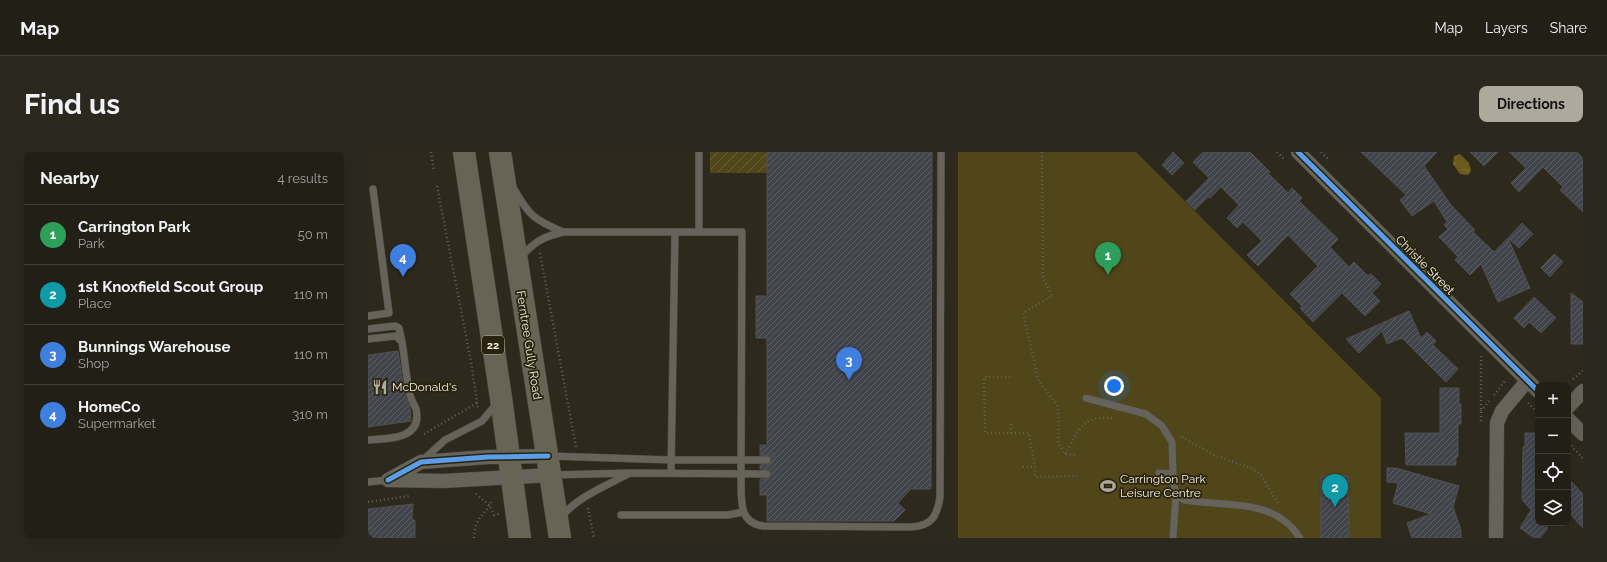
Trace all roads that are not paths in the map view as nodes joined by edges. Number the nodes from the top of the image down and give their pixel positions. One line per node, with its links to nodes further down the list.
1 (464, 152): 18 (main road, 22)
2 (940, 152): 40 (lane)
3 (1298, 152): 15 (street, Christie Street)
4 (698, 154): 9 (lane)
5 (501, 162): 7 (lane); 10 (main road, Ferntree Gully Road)
6 (373, 189): 11 (lane)
7 (563, 232): 8 (lane); 10 (lane)
8 (675, 232): 9 (lane); 25 (lane)
9 (698, 232): 26 (lane)
10 (516, 264): 29 (main road, Ferntree Gully Road)
11 (368, 316)
12 (368, 329): 14 (lane)
13 (368, 339): 14 (lane)
14 (402, 342): 23 (lane)
15 (1527, 381): 16 (street, Christie Street); 46 (street)
16 (1535, 388)
17 (1583, 391): 20 (street)
18 (501, 398): 24 (main road, 22); 28 (lane)
19 (1086, 398): 35 (lane)
20 (1571, 404)
21 (1571, 422): 22 (street)
22 (1583, 434)
23 (368, 440)
24 (509, 456): 28 (street); 29 (street); 36 (main road, 22)
25 (671, 460): 26 (lane); 29 (lane); 31 (lane)
26 (741, 460): 27 (lane); 32 (lane)
27 (767, 460)
28 (421, 462): 37 (street)
29 (549, 466): 30 (lane); 36 (street); 42 (main road, Ferntree Gully Road)
30 (630, 473): 31 (lane); 42 (lane)
31 (671, 473): 32 (lane)
32 (741, 473): 34 (lane); 40 (lane)
33 (1159, 473): 35 (lane)
34 (767, 474)
35 (1173, 474): 39 (lane)
36 (512, 478): 37 (street); 43 (main road, 22)
37 (388, 480): 38 (lane)
38 (368, 482)
39 (1176, 494): 44 (lane); 45 (lane)
40 (743, 512): 41 (lane)
41 (621, 515)
42 (559, 529)
43 (520, 538)
44 (1173, 538)
45 (1300, 538)
46 (1496, 538)

